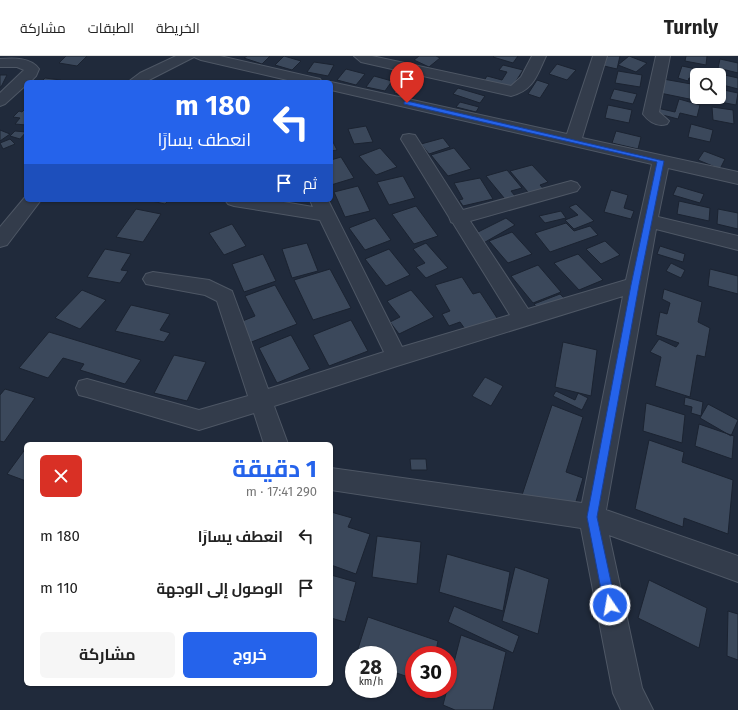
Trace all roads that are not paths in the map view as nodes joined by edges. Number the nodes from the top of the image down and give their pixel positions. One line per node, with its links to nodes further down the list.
1 (188, 56): 8 (street)
2 (201, 56): 9 (street)
3 (361, 56): 4 (street)
4 (539, 56)
5 (600, 56): 14 (street)
6 (663, 56): 12 (street)
7 (0, 63): 11 (street)
8 (138, 80)
9 (306, 80)
10 (333, 86): 14 (street)
11 (0, 101)
12 (661, 121)
13 (409, 139): 21 (street)
14 (573, 141): 15 (street)
15 (661, 161): 16 (street); 22 (street)
16 (738, 178)
17 (571, 188): 21 (street)
18 (30, 202): 23 (street)
19 (256, 202): 20 (street)
20 (323, 208): 28 (street)
21 (457, 218): 27 (street)
22 (648, 221): 24 (street); 26 (street)
23 (0, 240)
24 (738, 243)
25 (153, 278): 30 (street)
26 (635, 285): 27 (street); 33 (street)
27 (523, 319): 28 (street)
28 (397, 357): 30 (street)
29 (87, 388): 30 (street)
30 (262, 402): 31 (street)
31 (275, 442)
32 (333, 479): 33 (street)
33 (592, 517): 34 (street); 35 (street)
34 (738, 568)
35 (638, 710)

